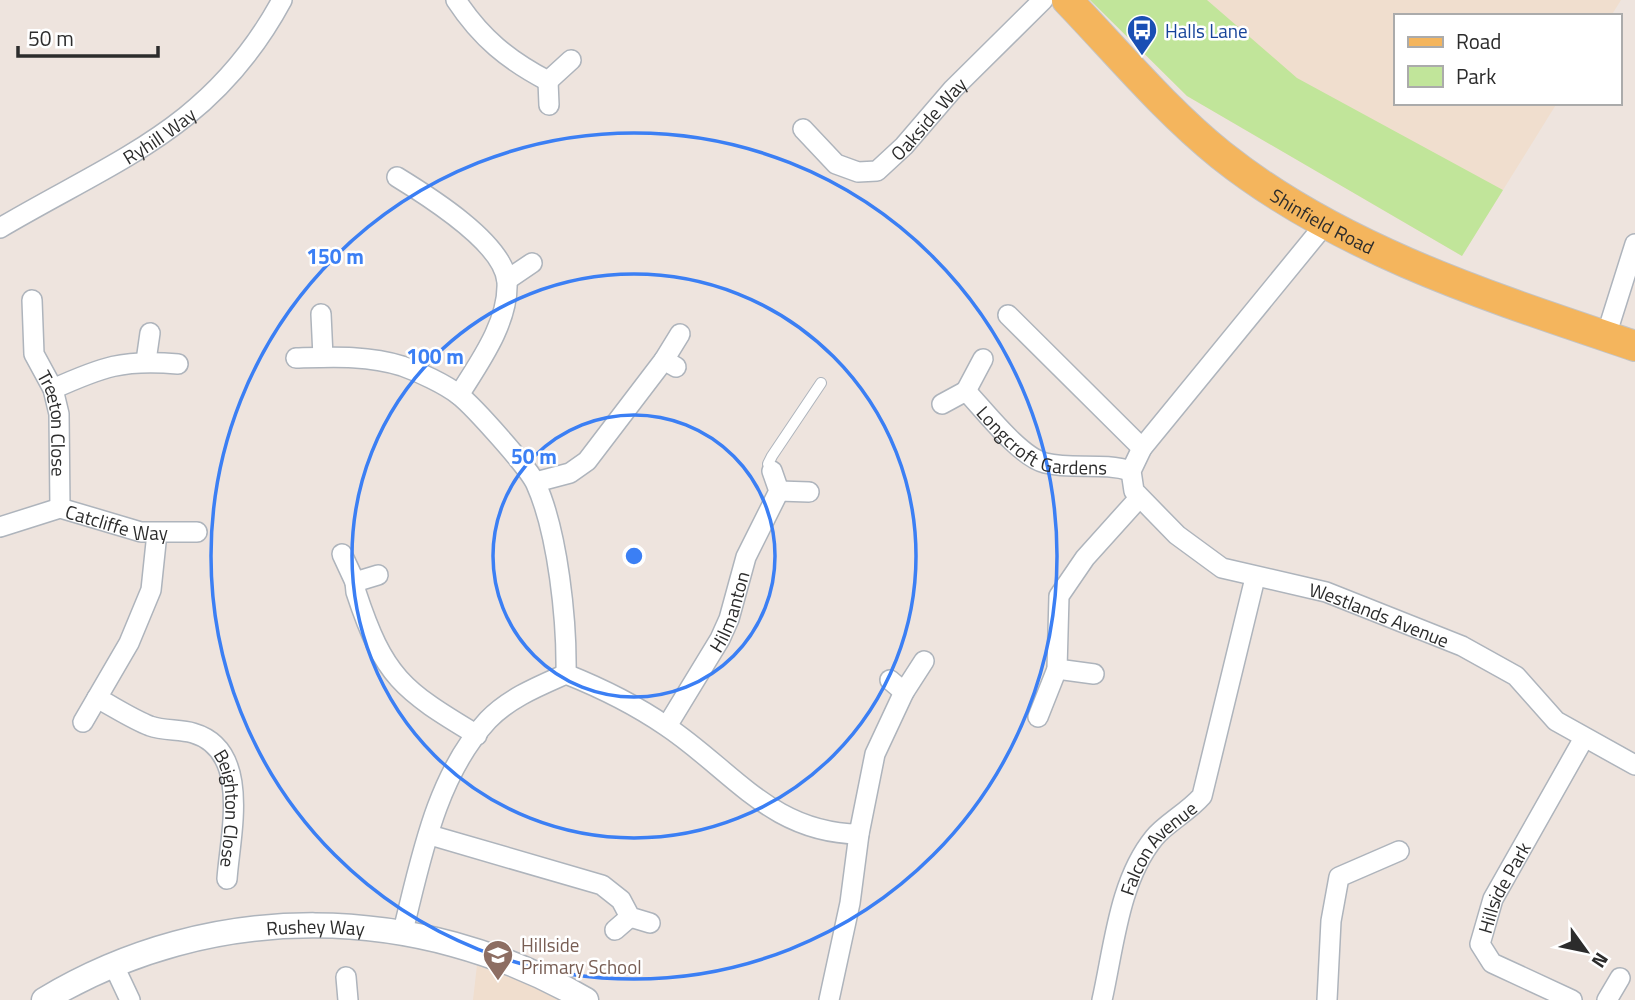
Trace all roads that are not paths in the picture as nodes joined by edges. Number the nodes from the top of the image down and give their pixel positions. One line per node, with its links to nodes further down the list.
1 (282, 0): 11 (street, Ryhill Way)
2 (1043, 0): 8 (street, Oakside Way)
3 (1067, 0): 10 (main road, Shinfield Road)
4 (460, 1): 6 (street)
5 (571, 60): 6 (street)
6 (548, 81): 7 (street)
7 (550, 105)
8 (803, 129)
9 (397, 177): 14 (street)
10 (1326, 223): 20 (main road, Shinfield Road); 32 (street)
11 (0, 228)
12 (1635, 244): 20 (street)
13 (532, 263): 14 (street)
14 (507, 280): 30 (street)
15 (32, 300): 28 (street, Treeton Close)
16 (320, 314): 22 (street)
17 (1007, 315): 32 (street)
18 (150, 333): 25 (street)
19 (680, 334): 35 (street)
20 (1606, 336): 21 (main road, Shinfield Road)
21 (1635, 346)
22 (323, 357): 23 (street); 30 (street)
23 (296, 358)
24 (982, 359): 29 (street, Longcroft Gardens)
25 (146, 361): 26 (street); 28 (street)
26 (178, 364)
27 (821, 383): 33 (lane)
28 (53, 389): 39 (street, Treeton Close)
29 (966, 391): 31 (street, Longcroft Gardens); 34 (street, Longcroft Gardens)
30 (459, 395): 35 (street)
31 (942, 404)
32 (1142, 448): 34 (street)
33 (772, 471): 36 (street)
34 (1131, 471): 38 (street)
35 (536, 482): 49 (street)
36 (779, 491): 37 (street); 54 (street, Hilmanton)
37 (809, 492)
38 (1139, 498): 45 (street, Westlands Avenue); 48 (street)
39 (60, 508): 40 (street, Catcliffe Way); 42 (street, Catcliffe Way)
40 (0, 527)
41 (197, 532): 42 (street, Catcliffe Way)
42 (157, 533): 51 (street)
43 (342, 554): 46 (street)
44 (378, 575): 46 (street)
45 (1255, 578): 56 (street, Westlands Avenue); 72 (street, Falcon Avenue)
46 (355, 582): 55 (street)
47 (924, 661): 58 (street)
48 (1056, 669): 50 (street); 52 (street)
49 (566, 674): 54 (street); 55 (street)
50 (1094, 674)
51 (97, 698): 53 (street); 61 (street, Beighton Close)
52 (1038, 717)
53 (83, 722)
54 (667, 726): 58 (street)
55 (477, 735): 59 (street)
56 (1584, 738): 57 (street, Westlands Avenue); 74 (street, Hillside Park)
57 (1635, 765)
58 (859, 834): 71 (street)
59 (430, 835): 62 (street); 63 (street)
60 (1399, 851): 73 (street)
61 (227, 879)
62 (650, 923)
63 (403, 931): 64 (street, Rushey Way); 70 (street, Rushey Way)
64 (114, 966): 67 (street, Rushey Way); 68 (street)
65 (346, 977): 69 (street)
66 (1620, 978): 75 (street)
67 (44, 1000)
68 (130, 1000)
69 (348, 1000)
70 (586, 1000)
71 (829, 1000)
72 (1102, 1000)
73 (1327, 1000)
74 (1572, 1000)
75 (1607, 1000)

